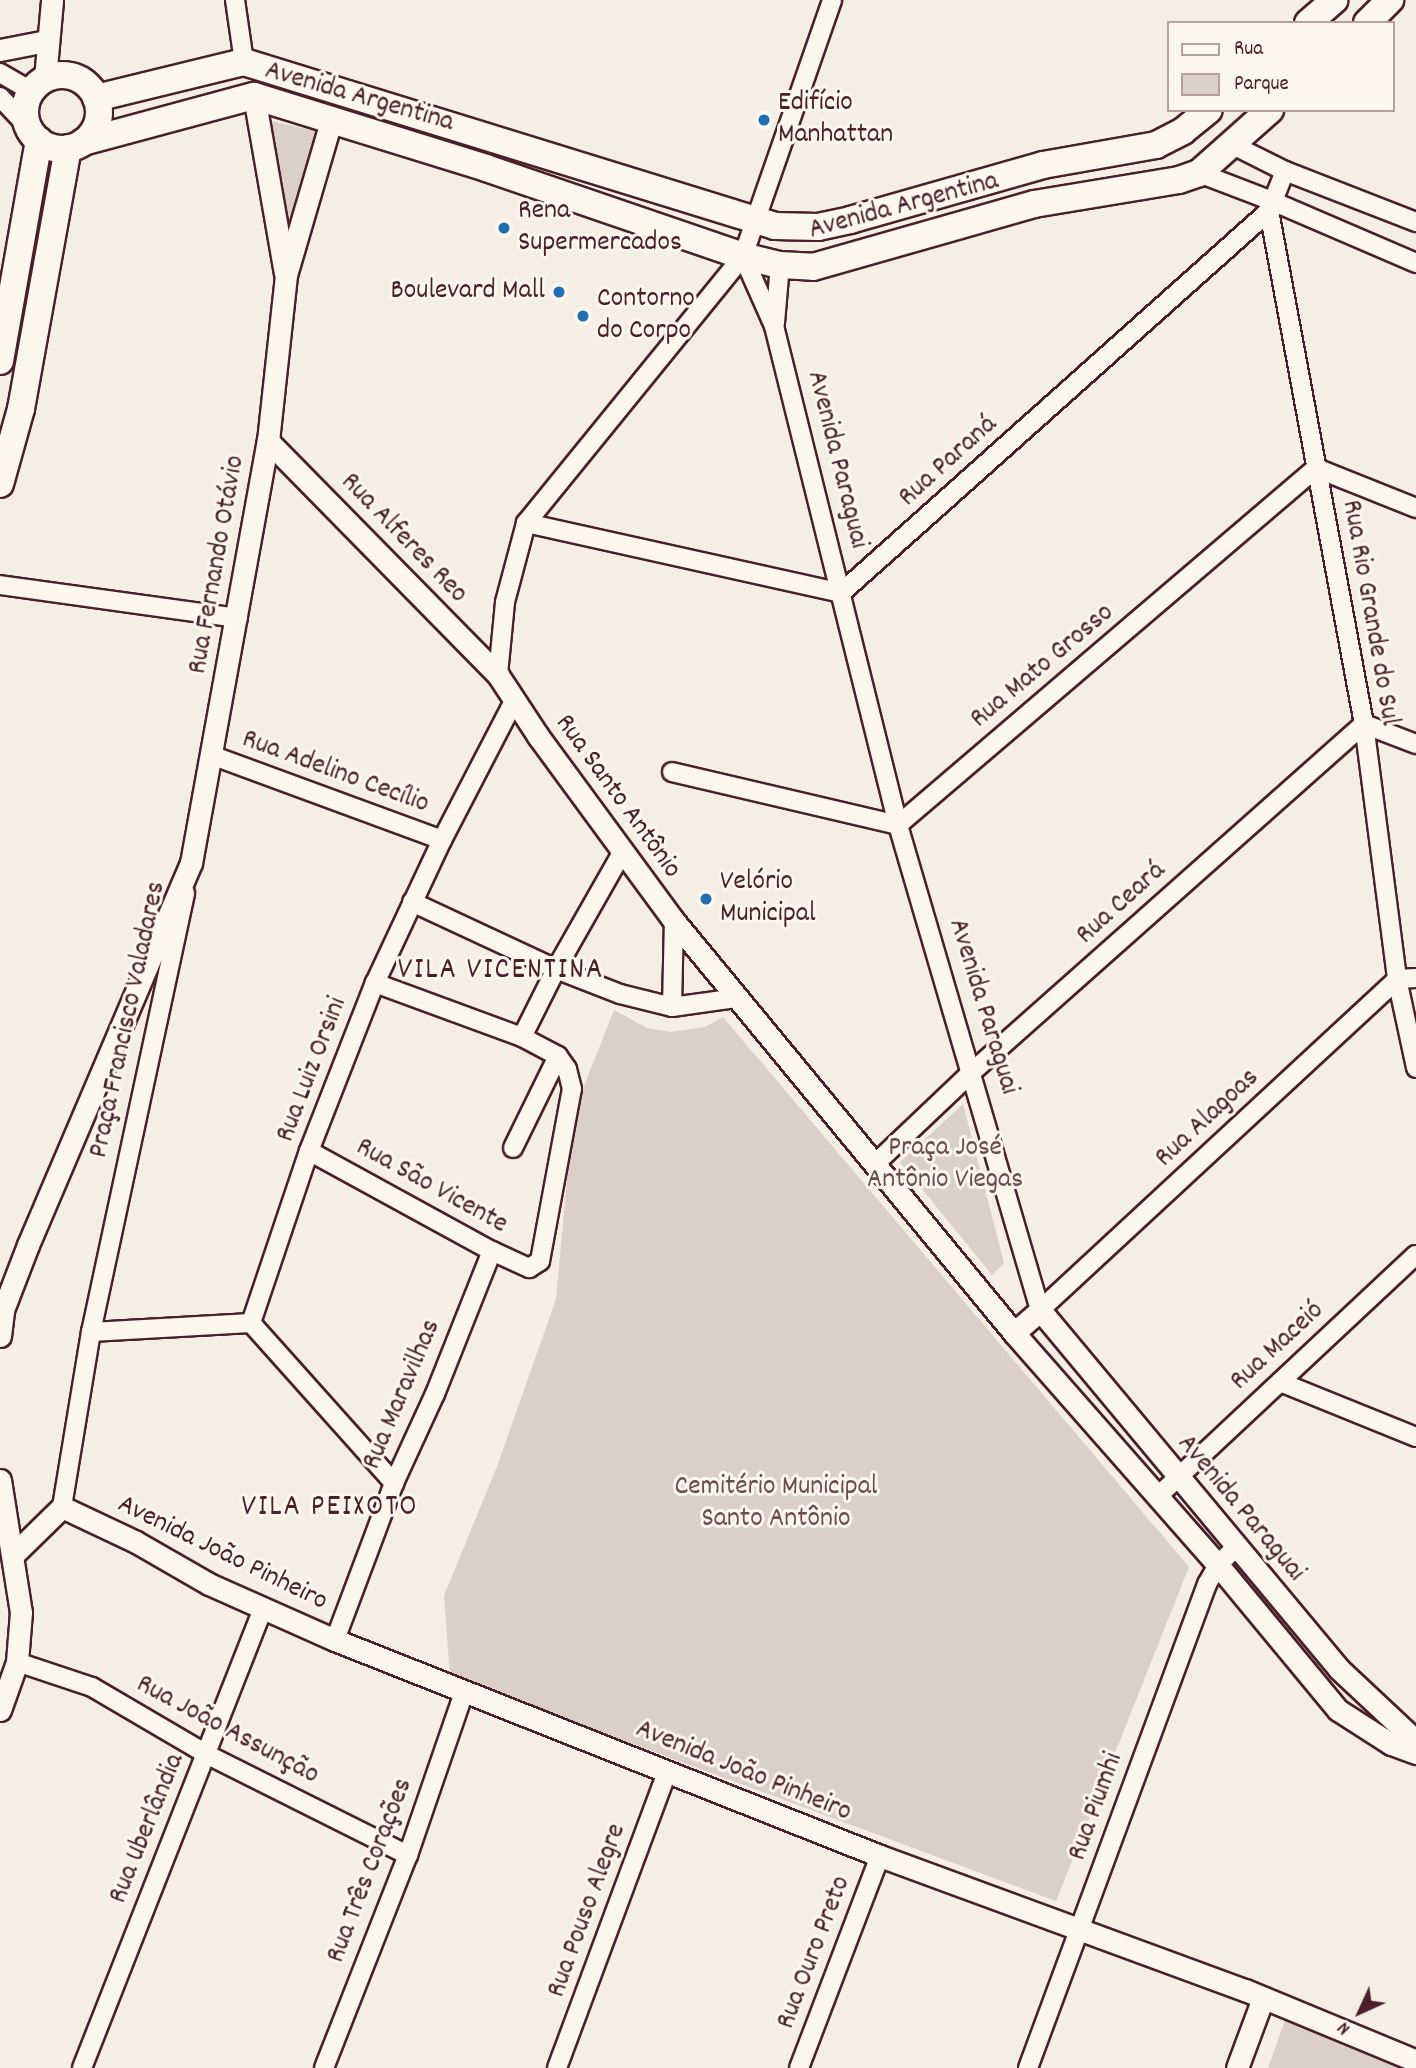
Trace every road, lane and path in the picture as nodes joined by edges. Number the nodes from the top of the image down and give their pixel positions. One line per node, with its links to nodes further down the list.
1 (52, 0): 8 (street)
2 (235, 0): 10 (street)
3 (832, 0): 25 (street)
4 (1334, 0): 6 (main road)
5 (1390, 0): 7 (main road)
6 (1310, 21)
7 (1369, 21)
8 (46, 41): 9 (street); 12 (street)
9 (0, 50)
10 (244, 62): 15 (main road, Avenida Argentina); 25 (main road, Avenida Argentina)
11 (0, 73): 12 (street)
12 (38, 85): 15 (main road); 19 (main road)
13 (254, 96): 18 (main road, Avenida Argentina); 21 (main road, Avenida Argentina); 30 (street)
14 (0, 97): 19 (street)
15 (96, 98): 21 (main road)
16 (1207, 112): 25 (main road, Avenida Argentina)
17 (1268, 112): 20 (main road)
18 (332, 118): 27 (main road, Avenida Argentina); 30 (street)
19 (34, 134): 21 (main road); 32 (main road)
20 (1231, 144): 22 (street); 23 (main road)
21 (76, 145): 35 (main road)
22 (1285, 171): 24 (street); 26 (street)
23 (1199, 173): 24 (street); 29 (main road, Avenida Argentina)
24 (1271, 206): 28 (street); 34 (street, Rua Rio Grande do Sul); 39 (street, Rua Paraná)
25 (755, 222): 27 (street)
26 (1416, 222)
27 (743, 256): 29 (main road, Avenida Argentina); 31 (street, Avenida Paraguai); 37 (street)
28 (1416, 263)
29 (780, 265): 31 (street, Avenida Paraguai)
30 (286, 275): 33 (street, Rua Fernando Otávio)
31 (774, 326): 39 (street, Avenida Paraguai)
32 (0, 361)
33 (268, 441): 40 (street, Rua Fernando Otávio); 41 (street, Rua Alferes Reo)
34 (1317, 468): 36 (street); 43 (street, Rua Rio Grande do Sul); 47 (street, Rua Mato Grosso)
35 (0, 484)
36 (1416, 508)
37 (527, 523): 39 (street); 41 (street)
38 (0, 585): 40 (street)
39 (841, 593): 47 (street, Avenida Paraguai)
40 (238, 618): 45 (street, Rua Fernando Otávio)
41 (498, 675): 42 (street, Rua Santo Antônio)
42 (514, 702): 48 (street, Rua Luiz Orsini); 49 (street, Rua Santo Antônio)
43 (1364, 724): 44 (street); 55 (street, Rua Rio Grande do Sul); 62 (street, Rua Ceará)
44 (1416, 744)
45 (211, 755): 48 (street, Rua Adelino Cecílio); 50 (street, Rua Fernando Otávio)
46 (672, 772): 47 (street)
47 (898, 825): 62 (street, Avenida Paraguai)
48 (442, 840): 51 (street, Rua Luiz Orsini)
49 (622, 853): 52 (street, Rua Santo Antônio); 53 (street)
50 (191, 863): 68 (street, Praça Francisco Valadares); 71 (street, Praça Francisco Valadares)
51 (412, 902): 53 (street); 56 (street, Rua Luiz Orsini)
52 (674, 921): 57 (street, Rua Santo Antônio); 58 (street)
53 (556, 969): 58 (street); 59 (street)
54 (1416, 978): 55 (street)
55 (1397, 979): 61 (street, Rua Rio Grande do Sul); 69 (street, Rua Alagoas)
56 (375, 983): 59 (street); 64 (street, Rua Luiz Orsini)
57 (737, 998): 58 (street); 65 (street, Rua Santo Antônio)
58 (672, 1007)
59 (522, 1037): 60 (street)
60 (558, 1056): 63 (street); 66 (street, Rua São Vicente)
61 (1416, 1068)
62 (972, 1072): 65 (street, Rua Ceará); 69 (street, Avenida Paraguai)
63 (513, 1148)
64 (309, 1151): 66 (street, Rua São Vicente); 70 (street, Rua Luiz Orsini)
65 (876, 1163): 72 (street)
66 (492, 1251): 78 (street, Rua Maravilhas)
67 (1416, 1255): 74 (street, Rua Maceió)
68 (2, 1309): 73 (street, Praça Francisco Valadares)
69 (1040, 1310): 72 (street); 76 (street, Avenida Paraguai)
70 (251, 1322): 71 (street); 78 (street)
71 (91, 1332): 80 (street, Praça Francisco Valadares)
72 (1014, 1332): 79 (street, Avenida Paraguai)
73 (0, 1336)
74 (1280, 1382): 75 (street); 76 (street, Rua Maceió)
75 (1416, 1437)
76 (1176, 1478): 79 (street, Rua Maceió); 81 (street, Avenida Paraguai)
77 (0, 1480): 82 (street)
78 (394, 1483): 85 (street, Rua Maravilhas)
79 (1157, 1497): 83 (street, Avenida Paraguai)
80 (62, 1507): 82 (street); 84 (street, Avenida João Pinheiro)
81 (1236, 1548): 83 (street); 89 (street, Avenida Paraguai)
82 (6, 1556): 86 (street)
83 (1218, 1565): 90 (street, Avenida Paraguai); 95 (street, Rua Piumhi)
84 (263, 1609): 85 (street, Avenida João Pinheiro); 91 (street, Rua Uberlândia)
85 (335, 1640): 87 (street, Avenida João Pinheiro)
86 (17, 1662): 88 (street); 91 (street, Rua João Assunção)
87 (464, 1692): 92 (street, Avenida João Pinheiro); 93 (street, Rua Três Corações)
88 (0, 1710)
89 (1416, 1741)
90 (1416, 1753)
91 (206, 1754): 93 (street, Rua João Assunção); 98 (street, Rua Uberlândia)
92 (667, 1772): 94 (street, Avenida João Pinheiro); 100 (street, Rua Pouso Alegre)
93 (408, 1855): 99 (street, Rua Três Corações)
94 (880, 1856): 95 (street, Avenida João Pinheiro); 101 (street, Rua Ouro Preto)
95 (1080, 1930): 96 (street, Avenida João Pinheiro); 102 (street, Rua Piumhi)
96 (1262, 1998): 97 (street, Avenida João Pinheiro); 103 (street)
97 (1416, 2061)
98 (82, 2068)
99 (324, 2068)
100 (557, 2068)
101 (799, 2068)
102 (1028, 2068)
103 (1237, 2068)

